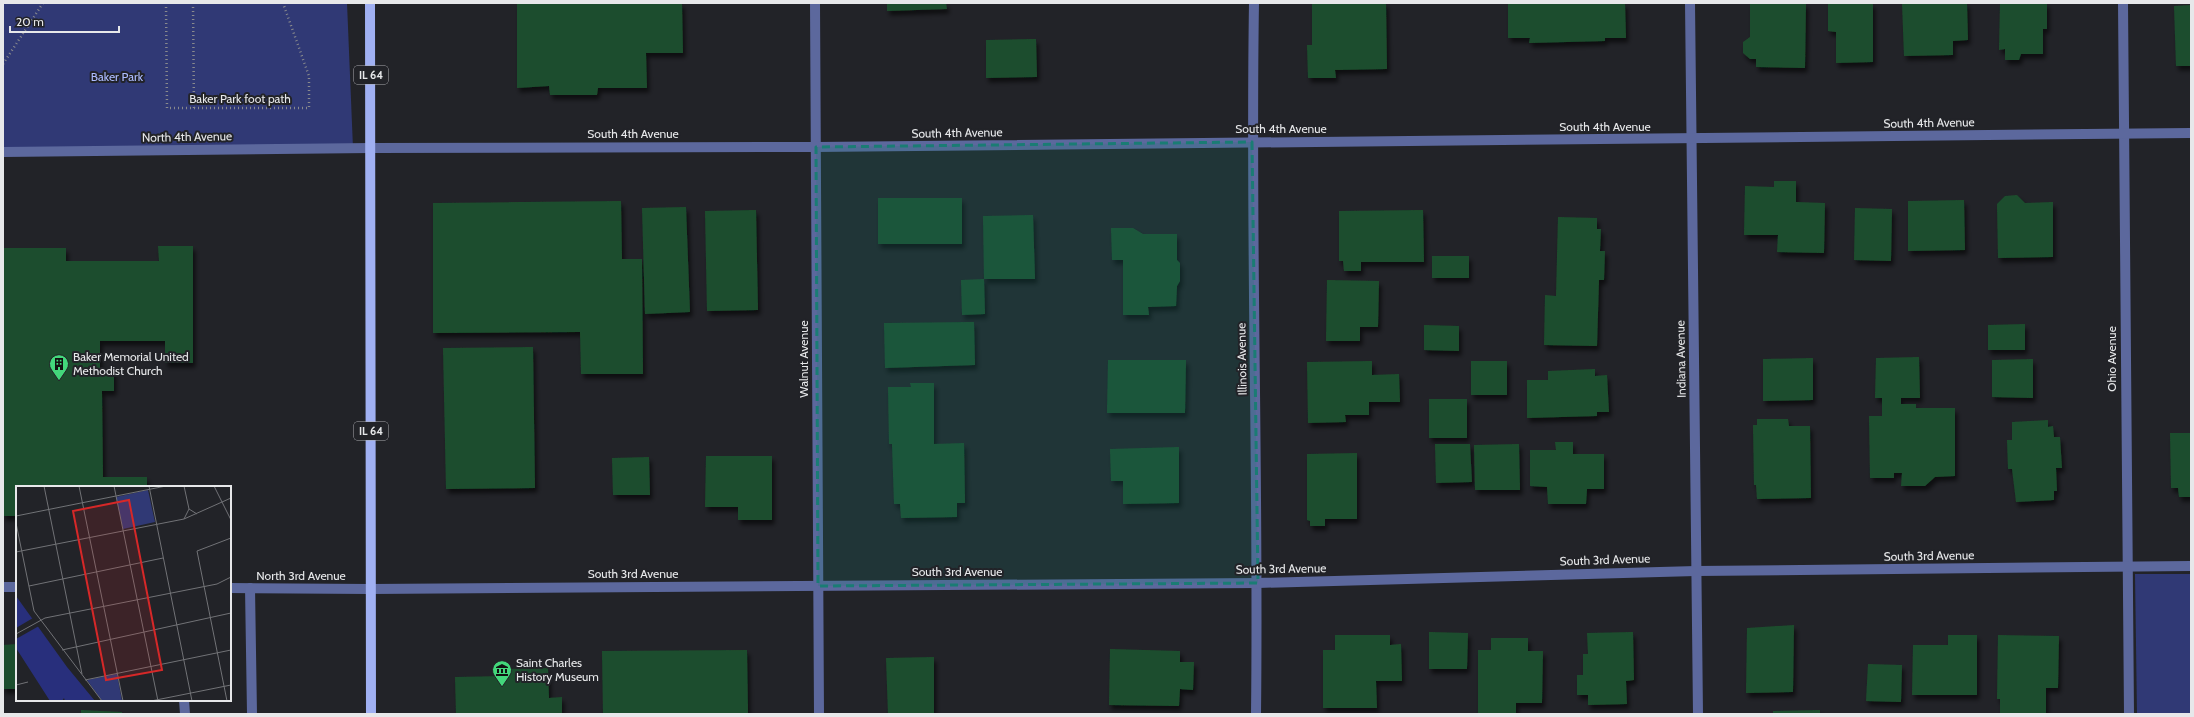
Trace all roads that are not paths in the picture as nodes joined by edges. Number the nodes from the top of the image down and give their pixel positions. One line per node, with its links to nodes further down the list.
1 (370, 3): 11 (main road, IL 64)
2 (815, 3): 10 (street, Walnut Avenue)
3 (1254, 3): 9 (street, Illinois Avenue)
4 (1690, 3): 8 (street, Indiana Avenue)
5 (2122, 3): 7 (street, Ohio Avenue)
6 (2191, 133): 7 (street, South 4th Avenue)
7 (2124, 134): 8 (street, South 4th Avenue); 14 (street, Ohio Avenue)
8 (1691, 139): 9 (street, South 4th Avenue); 15 (street, Indiana Avenue)
9 (1252, 142): 10 (street, South 4th Avenue); 16 (street, Illinois Avenue)
10 (816, 147): 11 (street, South 4th Avenue); 17 (street, Walnut Avenue)
11 (371, 148): 12 (street, North 4th Avenue); 22 (main road, IL 64)
12 (3, 152)
13 (2191, 566): 14 (street, South 3rd Avenue)
14 (2127, 567): 15 (street, South 3rd Avenue); 30 (street, Ohio Avenue)
15 (1696, 571): 16 (street, South 3rd Avenue); 29 (street, Indiana Avenue)
16 (1258, 583): 17 (street, South 3rd Avenue); 28 (street, Illinois Avenue)
17 (818, 586): 22 (street, South 3rd Avenue); 27 (street, Walnut Avenue)
18 (3, 587): 19 (street)
19 (16, 587)
20 (231, 588): 21 (street, North 3rd Avenue)
21 (250, 588): 22 (street, North 3rd Avenue); 25 (street)
22 (371, 589): 26 (main road, IL 64)
23 (184, 701): 24 (street)
24 (184, 714)
25 (252, 714)
26 (372, 714)
27 (819, 714)
28 (1256, 714)
29 (1698, 714)
30 (2129, 714)

